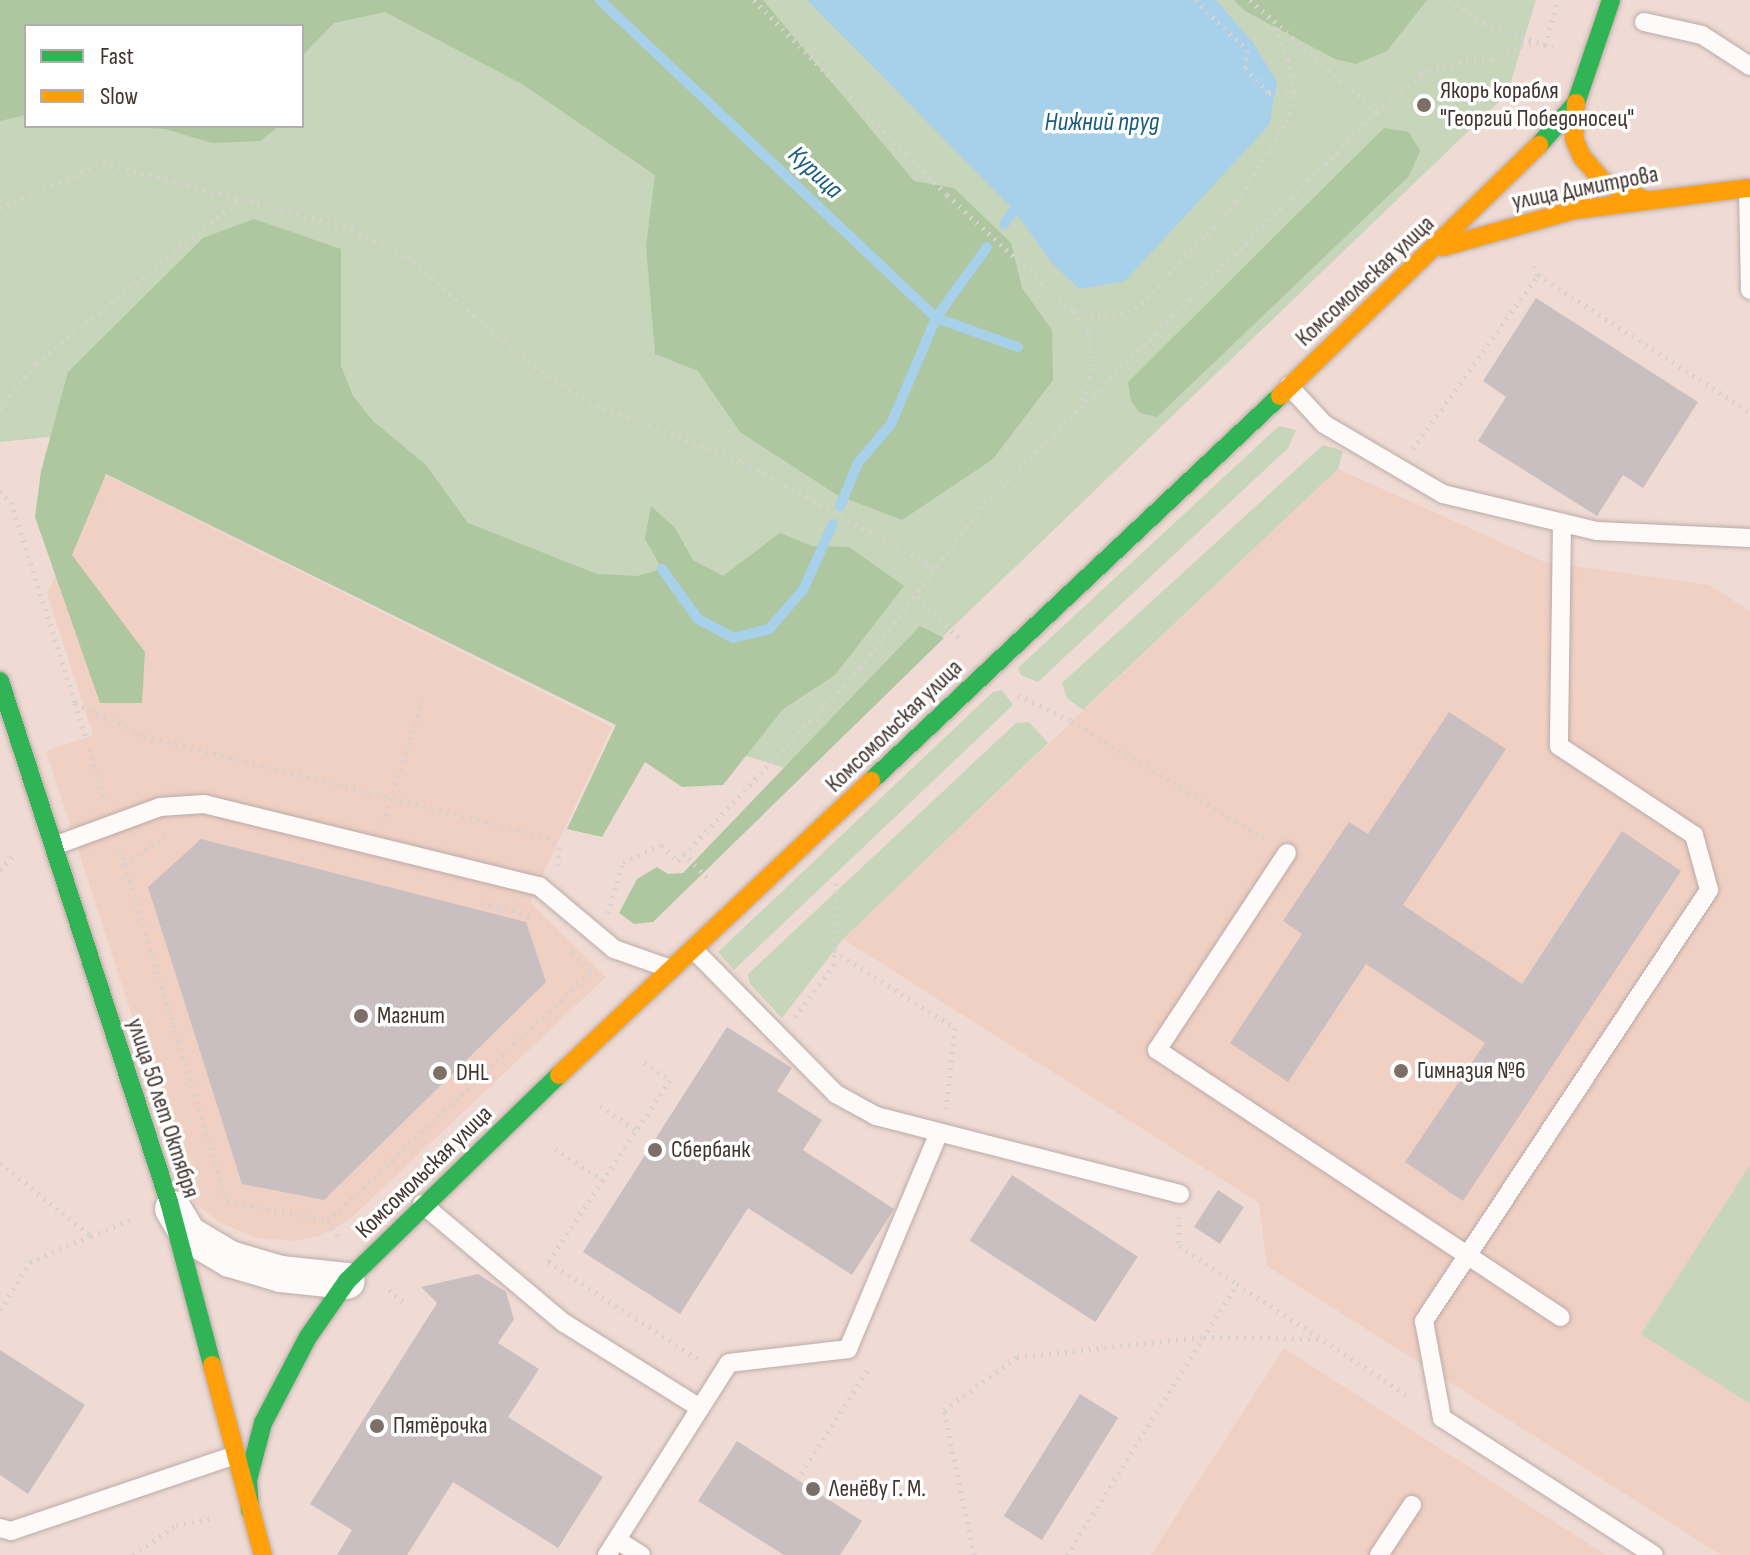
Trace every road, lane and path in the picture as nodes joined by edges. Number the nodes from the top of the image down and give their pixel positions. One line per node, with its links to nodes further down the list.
1 (754, 0): 24 (path)
2 (1195, 0): 13 (path)
3 (1250, 0): 7 (path)
4 (1449, 0): 9 (path)
5 (1558, 0): 10 (path)
6 (1611, 0): 14 (street, Комсомольская улица)
7 (1272, 22): 13 (path); 15 (path)
8 (1644, 22): 12 (lane)
9 (1533, 41): 10 (path); 15 (path)
10 (1545, 45): 11 (path)
11 (1561, 50)
12 (1750, 66)
13 (1294, 92): 24 (path)
14 (1576, 103): 18 (street); 21 (street, Комсомольская улица)
15 (1377, 112): 26 (path)
16 (1749, 188): 18 (street, улица Димитрова); 23 (lane)
17 (240, 199): 19 (path); 27 (path); 33 (path)
18 (1643, 199): 21 (street, улица Димитрова)
19 (0, 208)
20 (1526, 249): 22 (path)
21 (1433, 250): 25 (street, Комсомольская улица)
22 (1538, 275): 28 (path); 29 (path)
23 (1750, 290)
24 (1073, 311): 26 (path)
25 (1289, 386): 29 (lane); 56 (street, Комсомольская улица)
26 (1082, 402): 33 (path)
27 (0, 409)
28 (1750, 412)
29 (1399, 468): 31 (lane)
30 (0, 491): 39 (path)
31 (1562, 523): 32 (lane); 73 (lane)
32 (1750, 538)
33 (936, 568): 34 (path)
34 (918, 596): 35 (path); 45 (path)
35 (966, 646)
36 (0, 681): 43 (street, улица 50 лет Октября)
37 (1010, 691): 46 (path)
38 (424, 697): 40 (path)
39 (75, 703): 40 (path); 42 (path)
40 (390, 797): 44 (path); 48 (path)
41 (180, 826): 47 (path)
42 (113, 827): 43 (lane); 44 (lane); 47 (path)
43 (54, 846): 71 (street, улица 50 лет Октября)
44 (377, 847): 54 (lane)
45 (683, 853): 49 (path); 52 (path)
46 (1287, 853): 73 (lane)
47 (125, 864): 59 (path)
48 (557, 876)
49 (707, 877)
50 (836, 881): 57 (path)
51 (478, 902): 53 (path)
52 (596, 911)
53 (540, 918)
54 (614, 949): 58 (lane); 59 (path)
55 (570, 950): 59 (path)
56 (694, 950): 58 (street, Комсомольская улица); 60 (lane)
57 (834, 951): 60 (path); 63 (path)
58 (675, 968): 70 (street, Комсомольская улица)
59 (591, 972)
60 (780, 1037): 65 (lane)
61 (644, 1063): 64 (path)
62 (600, 1106): 64 (path)
63 (946, 1109)
64 (636, 1130): 68 (path)
65 (939, 1133): 69 (lane); 80 (lane)
66 (555, 1149): 68 (path)
67 (0, 1163): 72 (path)
68 (603, 1180): 80 (path)
69 (1180, 1194): 75 (path)
70 (422, 1204): 74 (street, Комсомольская улица); 82 (lane)
71 (155, 1208): 72 (path); 74 (street); 84 (street, улица 50 лет Октября)
72 (91, 1236): 76 (path)
73 (1467, 1255): 77 (lane); 83 (lane)
74 (347, 1281): 87 (street, Комсомольская улица)
75 (1237, 1284): 78 (path); 79 (path)
76 (0, 1310)
77 (1561, 1317)
78 (1204, 1337): 79 (path); 94 (path); 95 (path)
79 (1321, 1339): 83 (path)
80 (729, 1363): 82 (lane)
81 (871, 1364): 85 (path)
82 (700, 1408): 90 (lane)
83 (1442, 1418): 97 (lane)
84 (235, 1455): 87 (street, улица 50 лет Октября); 89 (lane)
85 (797, 1480)
86 (1412, 1505): 96 (lane)
87 (250, 1510): 92 (street, улица 50 лет Октября)
88 (218, 1517): 91 (path)
89 (0, 1528)
90 (612, 1548): 93 (lane)
91 (133, 1555)
92 (263, 1555)
93 (641, 1555)
94 (974, 1555)
95 (1067, 1555)
96 (1379, 1555)
97 (1654, 1555)

